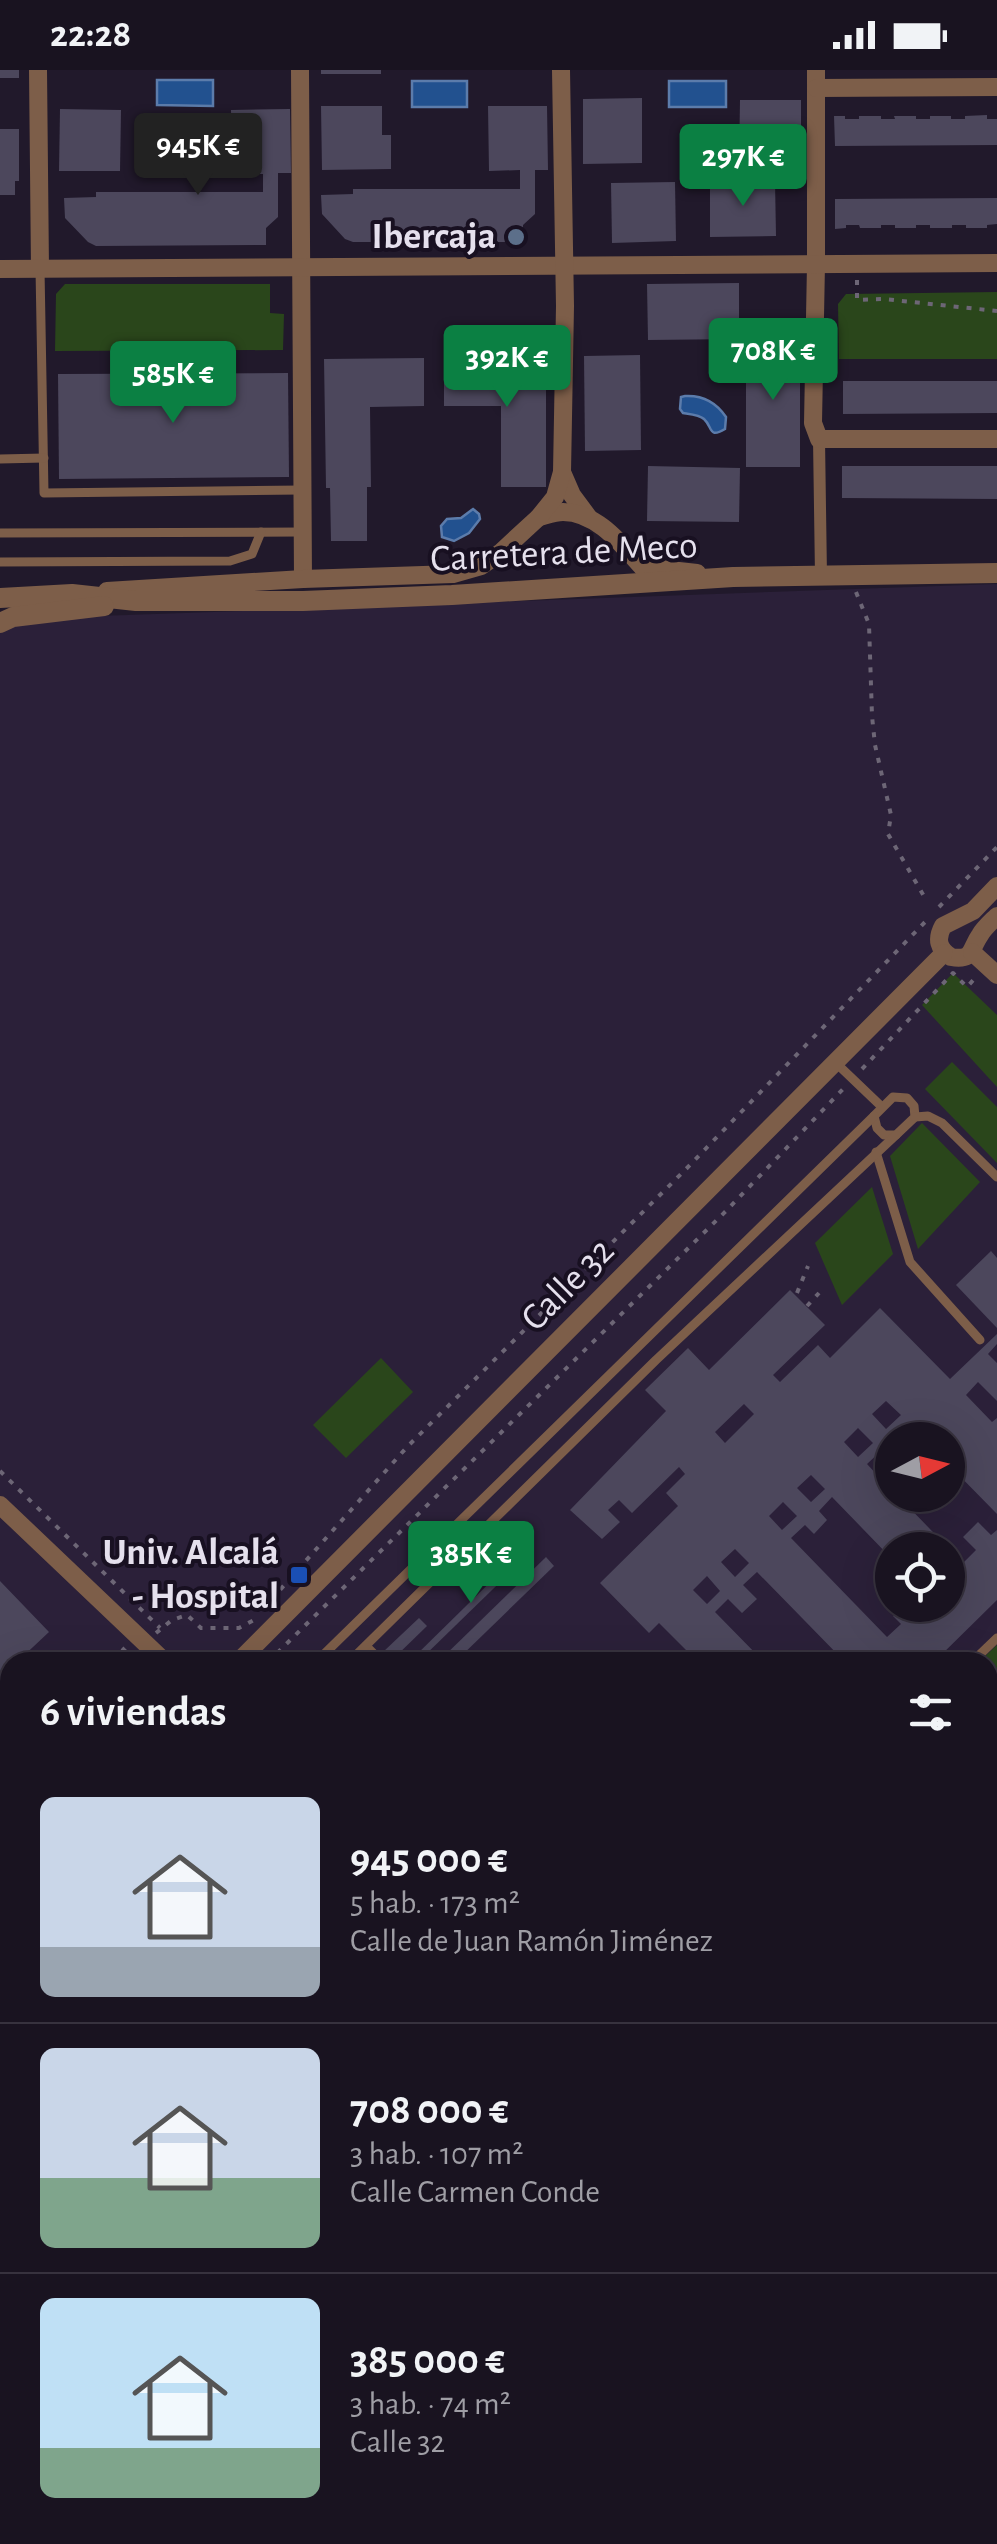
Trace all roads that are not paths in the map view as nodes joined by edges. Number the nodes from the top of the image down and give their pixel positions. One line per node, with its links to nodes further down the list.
1 (38, 70): 11 (street)
2 (300, 70): 9 (street)
3 (561, 70): 8 (street)
4 (816, 79): 5 (street); 7 (street)
5 (997, 87)
6 (997, 263): 7 (street)
7 (816, 264): 8 (street); 13 (street)
8 (564, 265): 9 (street); 16 (street)
9 (302, 267): 11 (street); 17 (street)
10 (0, 269): 11 (street)
11 (40, 269): 14 (lane)
12 (997, 439): 13 (street)
13 (819, 440): 25 (street)
14 (44, 458): 15 (lane); 17 (lane)
15 (0, 459)
16 (562, 472): 18 (street); 19 (street)
17 (301, 490): 21 (street)
18 (539, 516): 19 (street); 27 (street)
19 (589, 518): 26 (street)
20 (261, 532): 21 (lane); 22 (lane); 23 (lane)
21 (301, 532): 27 (street)
22 (0, 533)
23 (0, 562)
24 (997, 573): 25 (street, Carretera de Meco)
25 (820, 576): 26 (street, Carretera de Meco)
26 (733, 578): 30 (street, Carretera de Meco)
27 (303, 579): 28 (street)
28 (72, 594): 29 (street, Carretera de Meco); 30 (street, Carretera de Meco)
29 (0, 598)
30 (136, 602): 31 (street, Carretera de Meco)
31 (0, 622)
32 (997, 886): 34 (street)
33 (997, 916): 35 (street)
34 (957, 920): 35 (street); 36 (street)
35 (975, 945): 36 (street); 37 (street)
36 (944, 953): 38 (street, Calle 32)
37 (992, 970)
38 (836, 1063): 39 (lane); 49 (street, Calle 32)
39 (882, 1108): 40 (lane); 41 (lane)
40 (874, 1116): 42 (lane); 50 (lane)
41 (915, 1117): 42 (lane); 44 (lane)
42 (896, 1134): 43 (lane)
43 (876, 1152): 45 (lane); 47 (lane)
44 (997, 1176)
45 (980, 1340)
46 (0, 1504): 48 (street)
47 (366, 1646): 51 (lane); 52 (lane)
48 (155, 1652)
49 (248, 1652)
50 (326, 1652)
51 (360, 1652)
52 (372, 1652)

